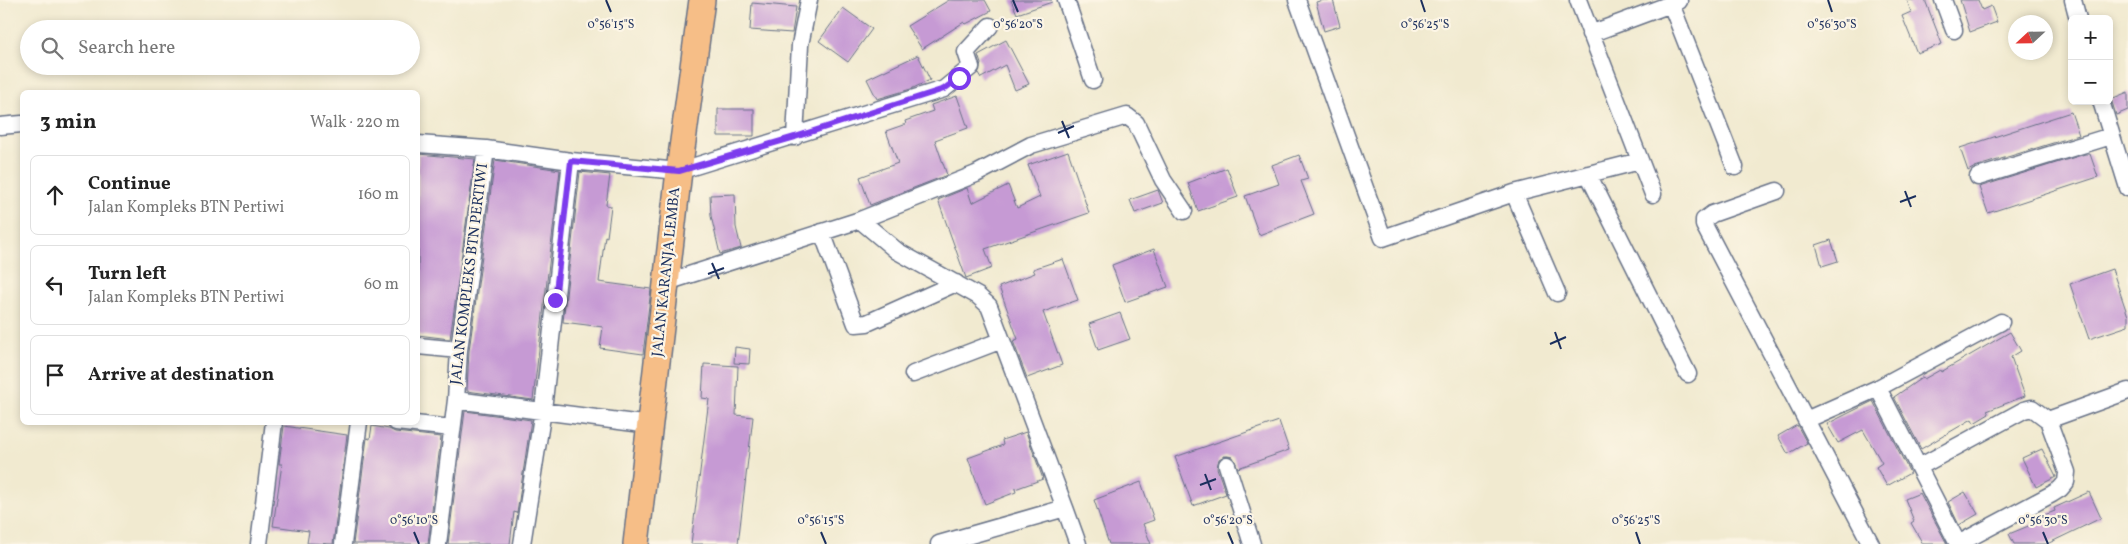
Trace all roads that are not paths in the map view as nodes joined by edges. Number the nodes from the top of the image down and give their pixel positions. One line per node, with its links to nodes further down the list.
1 (702, 0): 25 (main road, JALAN KARANJA LEMBA)
2 (809, 0): 18 (street)
3 (1066, 0): 13 (street)
4 (1297, 0): 30 (street)
5 (1578, 0): 12 (street)
6 (1944, 0): 11 (street)
7 (2073, 0): 9 (street)
8 (1676, 2): 12 (street); 24 (street)
9 (2077, 15)
10 (990, 26): 18 (street, JALAN KOMPLEKS BTN PERTIWI)
11 (1954, 30)
12 (1590, 34): 23 (street)
13 (1093, 80)
14 (2103, 105): 17 (street)
15 (20, 124): 16 (street)
16 (0, 126)
17 (2111, 136): 21 (street); 27 (street)
18 (795, 137): 25 (street, JALAN KOMPLEKS BTN PERTIWI)
19 (420, 144): 20 (street, JALAN KOMPLEKS BTN PERTIWI)
20 (486, 149): 22 (street, JALAN KOMPLEKS BTN PERTIWI); 41 (street, JALAN KOMPLEKS BTN PERTIWI)
21 (2122, 150): 28 (street)
22 (571, 161): 25 (street, JALAN KOMPLEKS BTN PERTIWI); 47 (street)
23 (1640, 161): 26 (street); 31 (street)
24 (1734, 167)
25 (679, 171): 35 (main road, JALAN KARANJA LEMBA)
26 (1588, 174): 30 (street); 43 (street)
27 (1978, 178)
28 (2128, 188)
29 (1776, 191): 48 (street)
30 (1514, 193): 37 (street)
31 (1653, 194)
32 (1184, 211): 33 (street)
33 (860, 220): 34 (street); 36 (street)
34 (822, 232): 35 (street); 36 (street)
35 (667, 282): 53 (main road, JALAN KARANJA LEMBA)
36 (956, 283): 39 (street)
37 (1557, 293)
38 (2001, 322): 44 (street)
39 (1002, 340): 42 (street); 57 (street)
40 (420, 346): 41 (street)
41 (459, 350): 46 (street, JALAN KOMPLEKS BTN PERTIWI)
42 (913, 374)
43 (1688, 374)
44 (1878, 388): 48 (street); 56 (street)
45 (2128, 391): 49 (street)
46 (456, 400): 47 (street, JALAN KOMPLEKS BTN PERTIWI); 54 (street, JALAN KOMPLEKS BTN PERTIWI)
47 (542, 410): 53 (street, JALAN KOMPLEKS BTN PERTIWI); 61 (street)
48 (1806, 420): 66 (street)
49 (2048, 420): 56 (street); 67 (street)
50 (274, 425): 58 (street)
51 (359, 425): 59 (street)
52 (420, 425): 54 (street)
53 (650, 425): 62 (main road, JALAN KARANJA LEMBA)
54 (452, 428): 60 (street, JALAN KOMPLEKS BTN PERTIWI)
55 (1227, 465): 65 (street)
56 (1919, 467): 67 (street)
57 (1066, 508): 63 (street); 64 (street)
58 (259, 544)
59 (343, 544)
60 (438, 544)
61 (522, 544)
62 (636, 544)
63 (939, 544)
64 (1078, 544)
65 (1252, 544)
66 (1871, 544)
67 (1958, 544)

